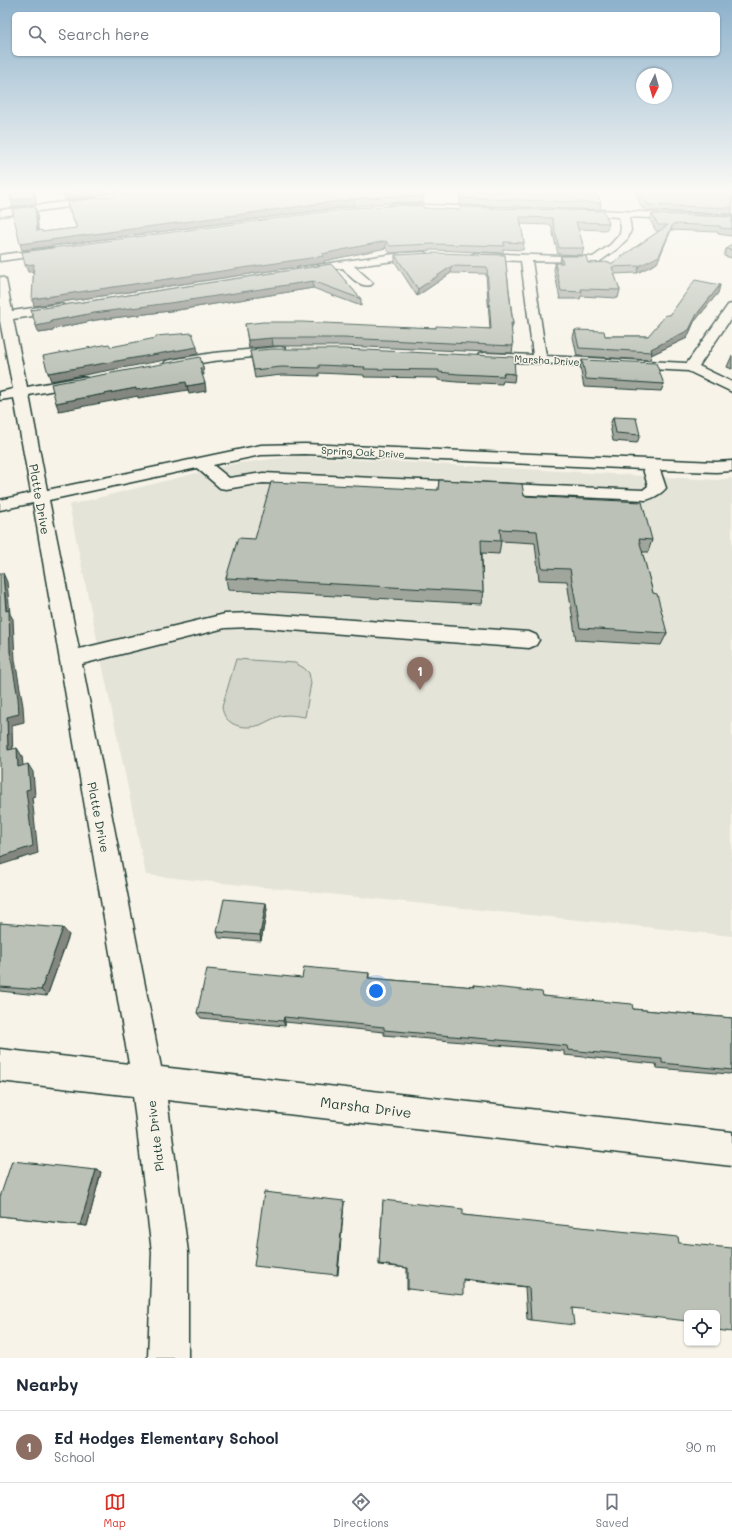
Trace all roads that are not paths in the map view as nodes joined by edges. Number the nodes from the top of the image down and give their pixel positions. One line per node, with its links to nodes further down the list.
1 (28, 254): 5 (street)
2 (603, 254): 6 (street)
3 (433, 255): 7 (street)
4 (464, 256): 6 (street)
5 (0, 258)
6 (526, 258): 16 (street)
7 (346, 264): 8 (street); 10 (street)
8 (291, 272)
9 (0, 280): 13 (street, Platte Drive)
10 (367, 283)
11 (70, 306): 13 (street)
12 (732, 308): 18 (street)
13 (4, 317): 21 (street, Platte Drive)
14 (296, 351): 17 (street)
15 (468, 356): 16 (street, Marsha Drive)
16 (540, 359): 18 (street, Marsha Drive)
17 (159, 367)
18 (690, 367): 20 (street)
19 (98, 378): 21 (street)
20 (732, 388)
21 (10, 394): 25 (street, Platte Drive)
22 (200, 463): 23 (street, Spring Oak Drive); 23 (street); 25 (street, Spring Oak Drive)
23 (650, 464): 24 (street, Spring Oak Drive)
24 (732, 466)
25 (39, 496): 26 (street, Spring Oak Drive); 28 (street, Platte Drive)
26 (0, 505)
27 (529, 640): 28 (street)
28 (69, 659): 30 (street, Platte Drive)
29 (0, 1065): 30 (street, Marsha Drive)
30 (148, 1082): 31 (street, Marsha Drive); 32 (street, Platte Drive)
31 (732, 1149)
32 (168, 1358)

